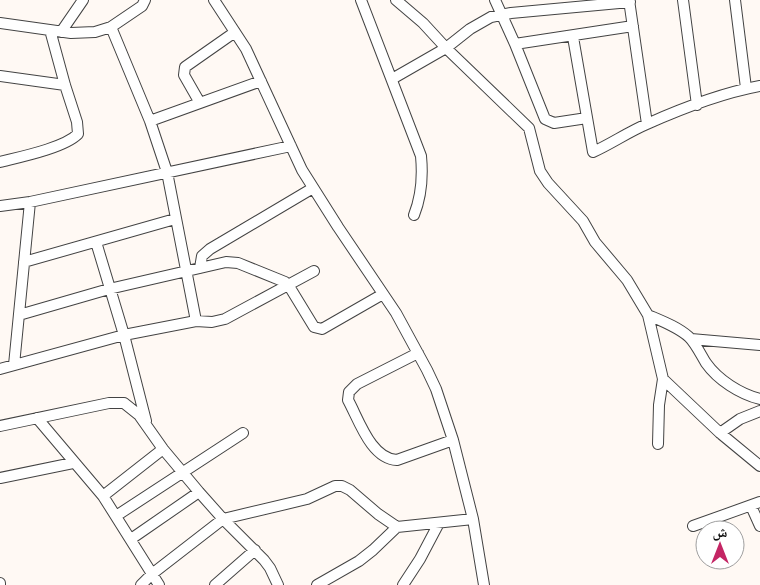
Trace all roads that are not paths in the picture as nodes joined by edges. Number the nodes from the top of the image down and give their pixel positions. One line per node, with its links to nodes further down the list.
1 (83, 0): 14 (street)
2 (145, 0): 13 (street)
3 (214, 0): 15 (street)
4 (361, 0): 20 (street)
5 (396, 0): 18 (street)
6 (495, 0): 10 (street)
7 (683, 0): 26 (street)
8 (735, 0): 24 (street)
9 (629, 1): 10 (street); 12 (street)
10 (501, 15): 17 (street); 18 (street)
11 (0, 23): 14 (street)
12 (633, 26): 16 (street); 29 (street)
13 (111, 27): 14 (street); 28 (street)
14 (56, 31): 22 (street)
15 (235, 32): 21 (street); 25 (street)
16 (573, 37): 17 (street); 27 (street)
17 (515, 44): 27 (street)
18 (446, 48): 20 (street); 47 (street)
19 (0, 76): 22 (street)
20 (392, 79): 36 (street)
21 (261, 81): 25 (street); 30 (street)
22 (65, 85): 31 (street)
23 (760, 86): 24 (street)
24 (746, 88): 26 (street)
25 (200, 103): 28 (street)
26 (697, 104): 29 (street)
27 (587, 118): 29 (street)
28 (150, 121): 32 (street)
29 (647, 124)
30 (291, 146): 32 (street); 33 (street)
31 (0, 162)
32 (167, 172): 34 (street); 37 (street)
33 (313, 188): 40 (street); 45 (street)
34 (30, 202): 35 (street); 39 (street)
35 (0, 206)
36 (414, 215)
37 (175, 220): 38 (street); 41 (street)
38 (96, 242): 39 (street); 44 (street)
39 (24, 262): 46 (street)
40 (200, 268): 41 (street); 43 (street)
41 (186, 271): 44 (street); 48 (street)
42 (314, 271): 43 (street)
43 (289, 286): 45 (street); 48 (street)
44 (109, 289): 46 (street); 49 (street)
45 (383, 294): 52 (street)
46 (19, 315): 53 (street)
47 (648, 315): 50 (street); 55 (street)
48 (196, 322): 49 (street)
49 (124, 335): 53 (street); 60 (street)
50 (691, 339): 51 (street); 56 (street)
51 (760, 345)
52 (418, 353): 63 (street); 63 (street)
53 (14, 365): 54 (street)
54 (0, 369)
55 (664, 380): 62 (street); 64 (street)
56 (760, 399)
57 (760, 411): 62 (street)
58 (38, 418): 59 (street); 60 (street); 66 (street)
59 (0, 426)
60 (147, 427): 65 (street)
61 (243, 434): 68 (street)
62 (720, 434): 67 (street)
63 (453, 440): 75 (street)
64 (658, 444)
65 (164, 449): 68 (street); 71 (street)
66 (73, 462): 69 (street); 71 (street)
67 (760, 466)
68 (182, 472): 70 (street); 73 (street)
69 (0, 478)
70 (199, 492): 74 (street); 80 (street)
71 (103, 496): 73 (street)
72 (756, 504): 77 (street); 78 (street)
73 (116, 516): 80 (street)
74 (223, 519): 79 (street); 81 (street); 82 (street)
75 (473, 519): 76 (street); 89 (street)
76 (439, 524): 79 (street); 88 (street)
77 (693, 526)
78 (760, 526)
79 (397, 527): 87 (street)
80 (131, 539): 82 (street)
81 (254, 550): 83 (street); 86 (street)
82 (152, 574): 84 (street); 85 (street)
83 (220, 583)
84 (141, 585)
85 (159, 585)
86 (278, 585)
87 (317, 585)
88 (403, 585)
89 (484, 585)

